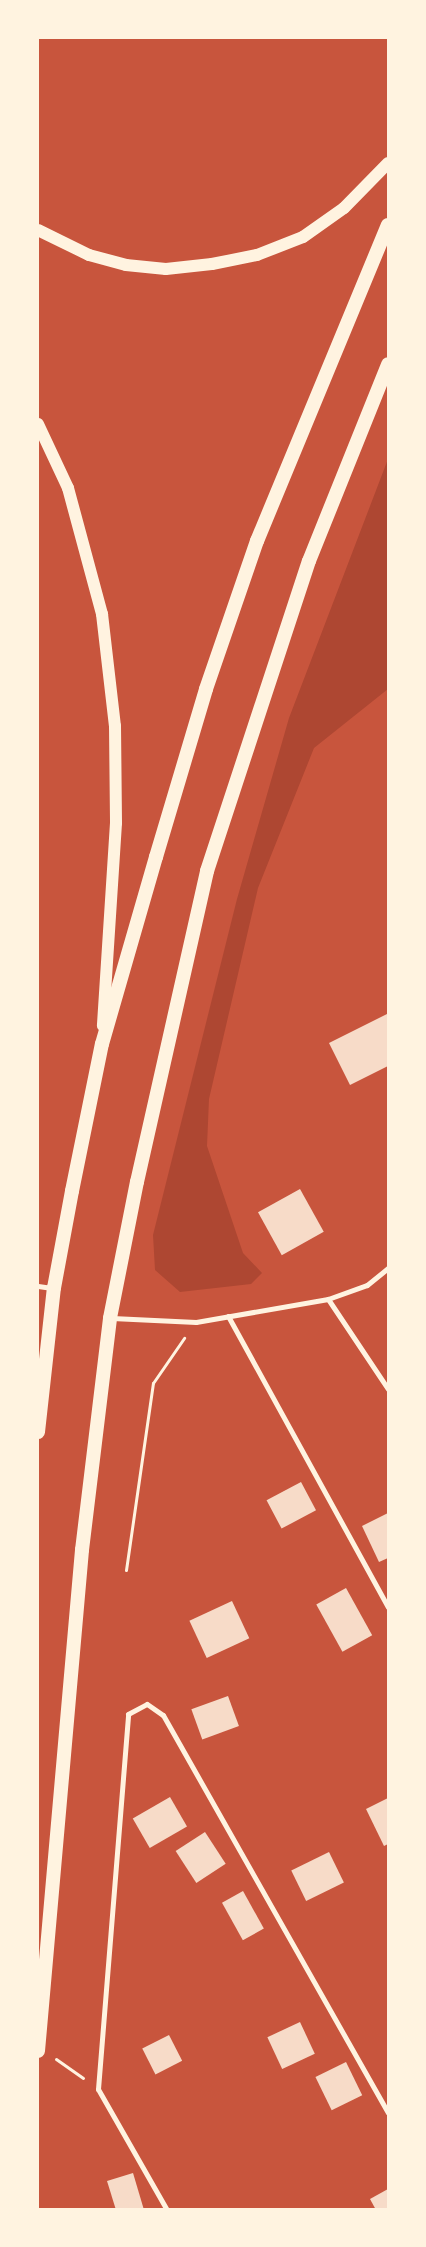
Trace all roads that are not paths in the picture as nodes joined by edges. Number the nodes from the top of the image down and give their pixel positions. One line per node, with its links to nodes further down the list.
1 (388, 163): 3 (main road)
2 (388, 225): 6 (highway)
3 (38, 230)
4 (388, 364): 12 (highway)
5 (38, 424): 6 (main road)
6 (102, 1044): 9 (highway)
7 (388, 1268): 10 (street)
8 (38, 1286): 9 (street)
9 (54, 1288): 14 (highway)
10 (328, 1299): 11 (street); 13 (street)
11 (228, 1316): 12 (street); 15 (street)
12 (110, 1318): 16 (highway)
13 (388, 1389)
14 (38, 1432)
15 (388, 1606)
16 (38, 2046): 17 (highway)
17 (38, 2051)
18 (388, 2113): 19 (street)
19 (168, 2210)

